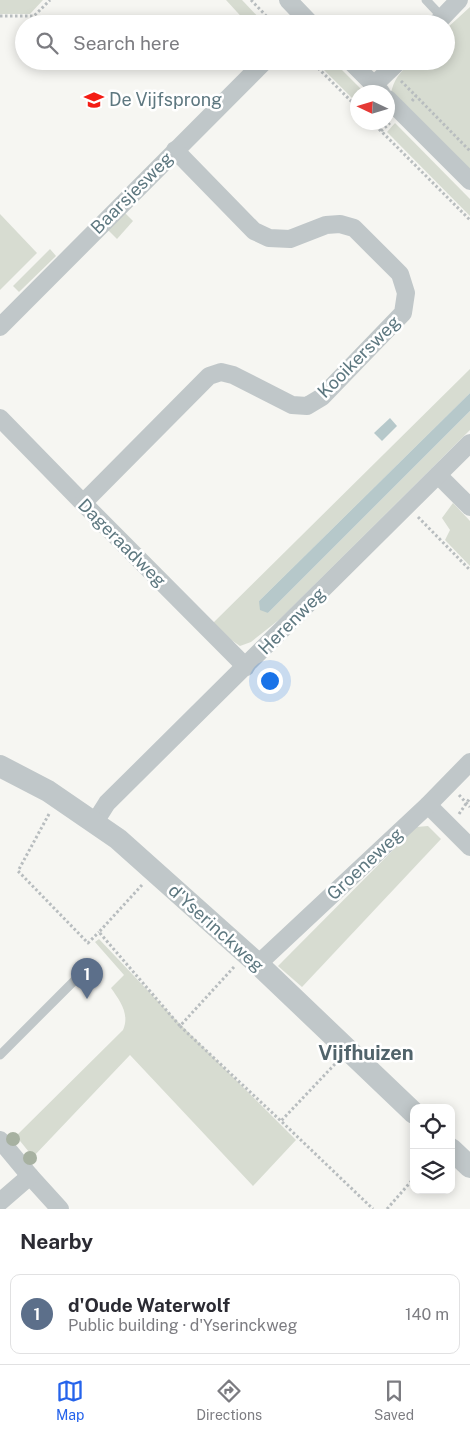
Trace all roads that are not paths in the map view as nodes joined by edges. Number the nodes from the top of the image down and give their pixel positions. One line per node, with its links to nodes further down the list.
1 (288, 0): 4 (street)
2 (426, 0): 5 (lane)
3 (459, 0): 6 (street)
4 (301, 15)
5 (436, 15)
6 (444, 15)
7 (256, 70): 13 (street, Baarsjesweg)
8 (359, 70): 10 (street)
9 (392, 70): 11 (street)
10 (374, 85)
11 (381, 85)
12 (395, 105): 14 (street)
13 (175, 150): 15 (street, Baarsjesweg); 19 (street, Kooikersweg)
14 (470, 181)
15 (0, 327)
16 (0, 418): 19 (street, Dageraadweg)
17 (470, 443): 18 (street, Herenweg)
18 (438, 475): 20 (street); 21 (street, Herenweg)
19 (82, 503): 21 (street, Dageraadweg)
20 (470, 508)
21 (246, 667): 25 (street, Herenweg)
22 (470, 762): 24 (street, Groeneweg)
23 (0, 766): 25 (street, d'Yserinckweg)
24 (428, 805): 26 (street); 27 (street, Groeneweg)
25 (95, 822): 27 (street, d'Yserinckweg)
26 (470, 847)
27 (252, 959): 30 (street, d'Yserinckweg)
28 (78, 977): 29 (lane)
29 (0, 1055)
30 (410, 1109)
31 (0, 1140): 34 (street)
32 (455, 1153): 33 (street)
33 (470, 1167)
34 (30, 1176): 35 (street); 36 (street)
35 (0, 1202)
36 (60, 1209)

